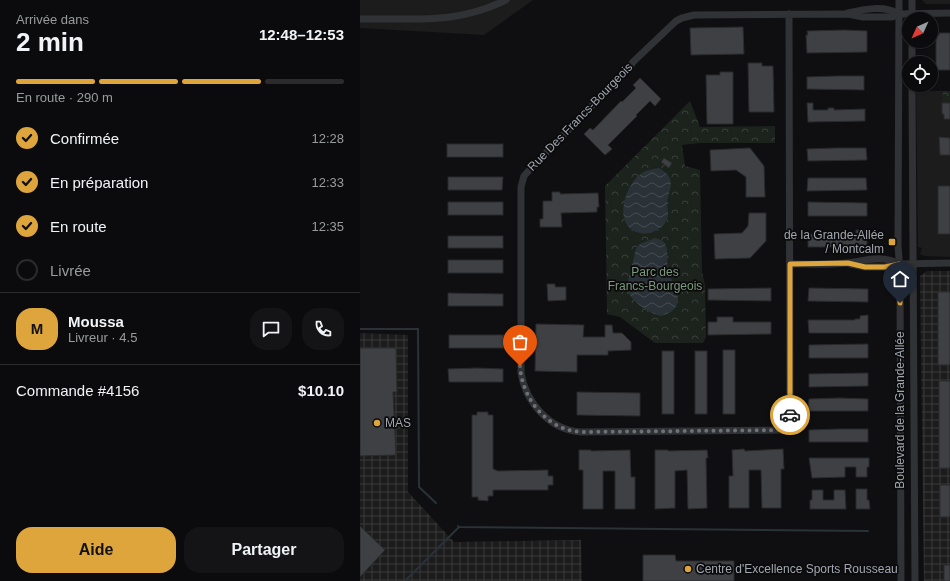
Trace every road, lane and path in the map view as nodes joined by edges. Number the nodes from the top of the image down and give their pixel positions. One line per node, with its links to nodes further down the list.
1 (506, 0): 10 (street)
2 (899, 0): 7 (street, Boulevard de la Grande-Allée)
3 (912, 0): 4 (street)
4 (912, 12)
5 (950, 13): 9 (street, Rue Des Francs-Bourgeois)
6 (789, 14): 7 (street, Rue Des Francs-Bourgeois); 12 (street, Rue Des Francs-Bourgeois); 12 (street, Rue Des Francs-Bourgeois)
7 (899, 14): 8 (street, Rue Des Francs-Bourgeois); 13 (street, Boulevard de la Grande-Allée)
8 (902, 14)
9 (938, 14)
10 (360, 19)
11 (912, 92): 14 (street, Boulevard de la Grande-Allée)
12 (790, 264): 13 (street)
13 (899, 264): 14 (street); 16 (street, Boulevard de la Grande-Allée)
14 (913, 264): 15 (street); 17 (street, Boulevard de la Grande-Allée)
15 (950, 264)
16 (901, 581)
17 (915, 581)

